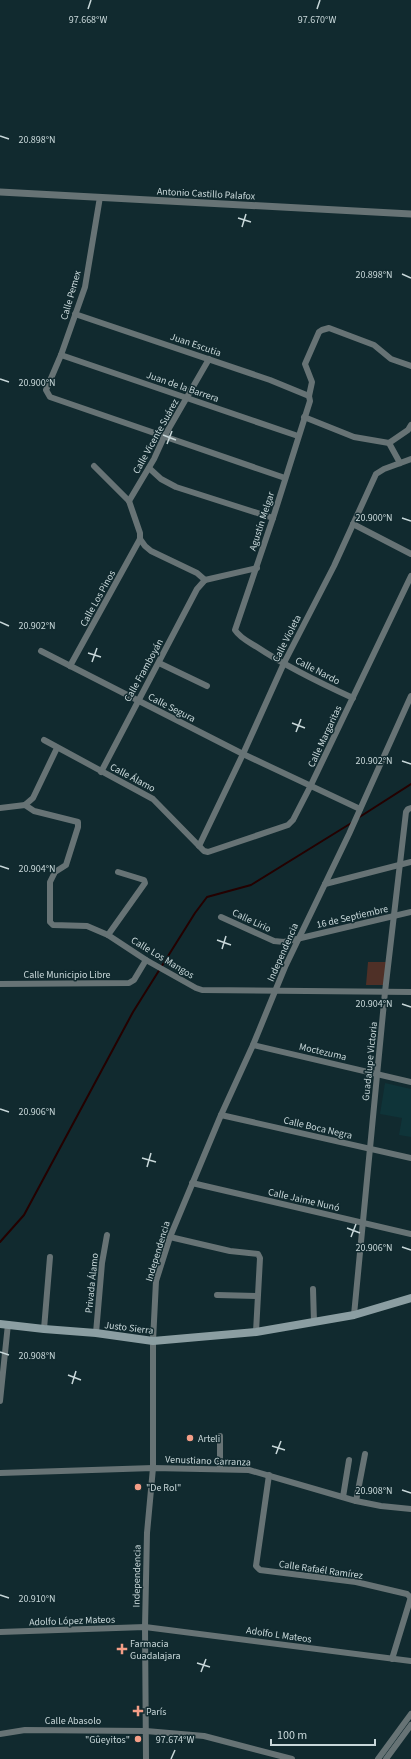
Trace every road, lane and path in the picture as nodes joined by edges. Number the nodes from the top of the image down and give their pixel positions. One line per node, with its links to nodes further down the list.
1 (0, 192): 2 (street, Antonio Castillo Palafox)
2 (100, 197): 3 (street, Antonio Castillo Palafox); 4 (street, Calle Pemex)
3 (411, 214)
4 (75, 314): 5 (street, Calle Pemex); 6 (street, Juan Escutia)
5 (61, 355): 9 (street, Juan de la Barrera); 13 (street, Calle Pemex)
6 (209, 359): 8 (street, Juan Escutia); 9 (street, Calle Vicente Suárez)
7 (411, 366): 8 (street, Agustín Melgar)
8 (309, 396): 10 (street, Agustín Melgar)
9 (187, 398): 12 (street, Juan de la Barrera); 13 (street, Calle Vicente Suárez)
10 (304, 417): 12 (street, Agustín Melgar); 14 (street)
11 (411, 425): 14 (street)
12 (298, 436): 19 (street, Agustín Melgar)
13 (164, 437): 18 (street, Calle Vicente Suárez); 19 (street)
14 (389, 443): 16 (street)
15 (411, 459): 16 (street, Calle Violeta)
16 (400, 463): 22 (street, Calle Violeta)
17 (94, 466): 20 (street)
18 (149, 468): 20 (street, Calle Vicente Suárez); 21 (street)
19 (285, 478): 21 (street, Agustín Melgar)
20 (129, 501): 23 (street)
21 (273, 518): 25 (street, Agustín Melgar)
22 (353, 524): 24 (street); 31 (street, Calle Violeta)
23 (140, 539): 27 (street); 32 (street, Calle Los Pinos)
24 (411, 554)
25 (257, 568): 27 (street); 28 (street, Agustín Melgar)
26 (411, 576): 35 (street, Calle Margaritas)
27 (205, 580): 30 (street, Calle Framboyán)
28 (235, 630): 31 (street, Calle Nardo)
29 (41, 651): 32 (street, Calle Segura)
30 (159, 663): 33 (street); 36 (street, Calle Framboyán)
31 (284, 664): 35 (street, Calle Nardo); 39 (street, Calle Violeta)
32 (70, 666): 36 (street, Calle Segura)
33 (207, 686)
34 (411, 696): 45 (street, Independencia)
35 (353, 698): 41 (street, Calle Margaritas)
36 (137, 701): 39 (street, Calle Segura); 40 (street, Calle Framboyán)
37 (44, 740): 38 (street)
38 (57, 748): 40 (street, Calle Álamo); 42 (street)
39 (243, 754): 41 (street, Calle Segura); 46 (street, Calle Violeta)
40 (101, 772): 46 (street, Calle Álamo)
41 (310, 787): 45 (street, Calle Segura); 47 (street, Calle Margaritas)
42 (25, 805): 43 (street); 55 (street, Calle Los Mangos)
43 (0, 808)
44 (409, 809): 49 (street, Guadalupe Victoria)
45 (359, 811): 51 (street, Independencia)
46 (199, 846): 47 (street, Calle Álamo)
47 (208, 852)
48 (411, 862): 49 (street)
49 (400, 865): 51 (street); 53 (street, Guadalupe Victoria)
50 (118, 872): 55 (street)
51 (325, 884): 56 (street, Independencia)
52 (411, 912): 53 (street, 16 de Septiembre)
53 (394, 916): 56 (street, 16 de Septiembre); 60 (street, Guadalupe Victoria)
54 (221, 917): 56 (street, Calle Lirio)
55 (108, 935): 57 (street, Calle Los Mangos)
56 (298, 939): 59 (street, Independencia)
57 (149, 962): 58 (street, Calle Municipio Libre); 59 (street, Calle Los Mangos)
58 (0, 984)
59 (276, 990): 60 (street, Calle Los Mangos); 62 (street, Independencia)
60 (385, 992): 61 (street, Calle Los Mangos); 63 (street, Guadalupe Victoria)
61 (411, 992)
62 (253, 1045): 63 (street, Moctezuma); 65 (street, Independencia)
63 (377, 1074): 64 (street, Moctezuma); 66 (street, Guadalupe Victoria)
64 (411, 1082)
65 (221, 1115): 66 (street, Calle Boca Negra); 68 (street, Independencia)
66 (370, 1149): 67 (street, Calle Boca Negra); 69 (street, Guadalupe Victoria)
67 (411, 1158)
68 (192, 1183): 69 (street, Calle Jaime Nunó); 72 (street, Independencia)
69 (362, 1223): 70 (street, Calle Jaime Nunó); 78 (street, Guadalupe Victoria)
70 (411, 1234)
71 (107, 1235): 83 (street, Privada Álamo)
72 (170, 1237): 76 (street); 84 (street, Independencia)
73 (50, 1257): 81 (street)
74 (313, 1289): 79 (street)
75 (217, 1295): 76 (street)
76 (257, 1296): 82 (street)
77 (411, 1298): 78 (main road, Justo Sierra)
78 (354, 1315): 79 (main road, Justo Sierra)
79 (314, 1322): 82 (main road, Justo Sierra)
80 (4, 1324): 81 (main road, Justo Sierra); 85 (street)
81 (44, 1329): 83 (main road, Justo Sierra)
82 (256, 1332): 84 (main road, Justo Sierra)
83 (96, 1333): 84 (main road, Justo Sierra)
84 (153, 1341): 89 (street, Independencia)
85 (0, 1401)
86 (220, 1436): 90 (street)
87 (365, 1454): 94 (street)
88 (349, 1460): 93 (street)
89 (153, 1468): 90 (street, Venustiano Carranza); 91 (street, Venustiano Carranza); 97 (street, Independencia)
90 (220, 1469): 92 (street, Venustiano Carranza)
91 (0, 1473)
92 (269, 1475): 93 (street, Venustiano Carranza); 96 (street, Calle Rafaél Ramírez)
93 (343, 1497): 94 (street, Venustiano Carranza)
94 (356, 1501): 95 (street, Venustiano Carranza)
95 (411, 1510)
96 (411, 1597): 99 (street, Calle Rafaél Ramírez)
97 (145, 1627): 98 (street, Adolfo López Mateos); 99 (street, Adolfo L Mateos); 103 (street, Independencia)
98 (0, 1632)
99 (392, 1659): 100 (street, Adolfo L Mateos)
100 (411, 1661)
101 (411, 1714): 105 (street)
102 (411, 1725): 105 (street)
103 (146, 1731): 104 (street, Calle Abasolo); 106 (street, Independencia); 107 (street, Calle Abasolo)
104 (0, 1734)
105 (385, 1755): 108 (street)
106 (146, 1759)
107 (292, 1759)
108 (378, 1759)

